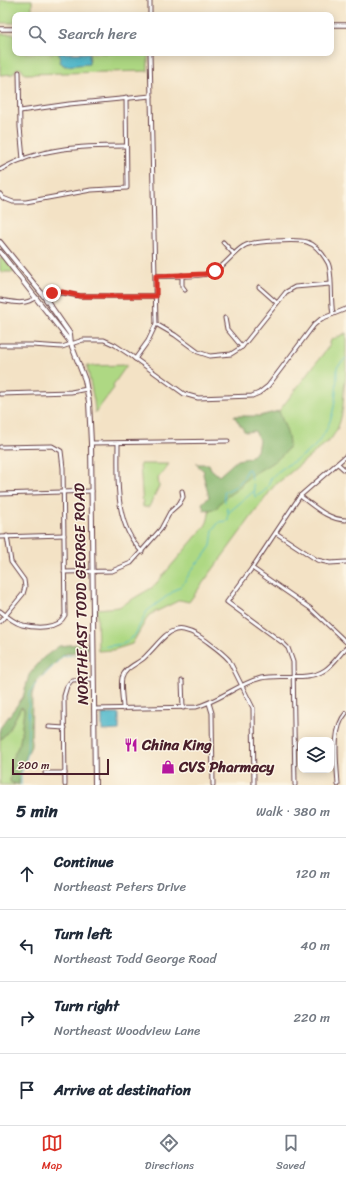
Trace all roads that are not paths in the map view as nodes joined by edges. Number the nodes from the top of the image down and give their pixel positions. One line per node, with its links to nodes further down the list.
1 (150, 0): 2 (street)
2 (150, 12)
3 (334, 25): 4 (street)
4 (346, 25)
5 (0, 29): 6 (street)
6 (12, 29)
7 (150, 56): 9 (street)
8 (19, 72): 11 (street)
9 (151, 96): 10 (street); 22 (street)
10 (126, 97): 11 (street); 12 (street)
11 (20, 111): 13 (street)
12 (126, 146): 13 (street); 15 (street)
13 (23, 159): 14 (street)
14 (0, 170)
15 (0, 194)
16 (0, 242): 18 (main road)
17 (223, 242): 19 (street)
18 (7, 251): 20 (street); 26 (main road)
19 (233, 253): 21 (street); 23 (street)
20 (1, 254): 28 (main road)
21 (182, 275): 22 (street); 25 (street)
22 (156, 276): 27 (street)
23 (330, 284): 30 (street); 32 (street)
24 (259, 287): 30 (street)
25 (185, 290)
26 (43, 295): 27 (street); 35 (main road)
27 (156, 296): 34 (street)
28 (36, 297): 29 (street); 35 (main road)
29 (0, 300)
30 (277, 303): 37 (street)
31 (346, 309): 32 (street)
32 (333, 314): 38 (street)
33 (225, 318): 37 (street)
34 (156, 324): 37 (street); 38 (street)
35 (72, 344): 36 (street); 38 (street); 39 (main road, NORTHEAST TODD GEORGE ROAD)
36 (0, 345)
37 (242, 348)
38 (135, 359)
39 (86, 389): 40 (street); 42 (main road, NORTHEAST TODD GEORGE ROAD)
40 (0, 394)
41 (228, 441): 43 (street)
42 (91, 443): 43 (street); 48 (main road, NORTHEAST TODD GEORGE ROAD)
43 (118, 443): 58 (street)
44 (0, 447): 50 (street)
45 (346, 456): 46 (street)
46 (338, 464): 47 (street); 52 (street)
47 (346, 471)
48 (92, 490): 50 (street); 62 (main road, NORTHEAST TODD GEORGE ROAD)
49 (182, 490): 58 (street)
50 (64, 492): 51 (street); 55 (street)
51 (0, 494)
52 (300, 496): 53 (street); 54 (street)
53 (346, 520)
54 (276, 533): 59 (street); 60 (street)
55 (64, 535): 56 (street); 61 (street)
56 (7, 536): 57 (street); 64 (street)
57 (0, 537)
58 (142, 552): 62 (street)
59 (346, 562)
60 (252, 568): 66 (street); 68 (street)
61 (64, 572): 62 (street); 64 (street)
62 (93, 572): 69 (main road, NORTHEAST TODD GEORGE ROAD)
63 (0, 611): 64 (street)
64 (5, 615): 65 (street)
65 (0, 622)
66 (346, 642)
67 (346, 648): 68 (street)
68 (293, 676): 71 (street); 85 (street)
69 (93, 679): 75 (main road, NORTHEAST TODD GEORGE ROAD); 78 (street)
70 (182, 681): 74 (street)
71 (242, 686): 72 (street); 73 (street); 84 (street)
72 (209, 703): 74 (street); 83 (street)
73 (123, 708): 74 (street); 75 (street)
74 (183, 708)
75 (94, 709): 82 (main road, NORTHEAST TODD GEORGE ROAD)
76 (346, 713): 86 (street)
77 (49, 727): 78 (street)
78 (64, 728): 80 (street)
79 (45, 773): 80 (street)
80 (65, 773): 81 (street)
81 (65, 785)
82 (95, 785)
83 (213, 785)
84 (254, 785)
85 (295, 785)
86 (338, 785)

